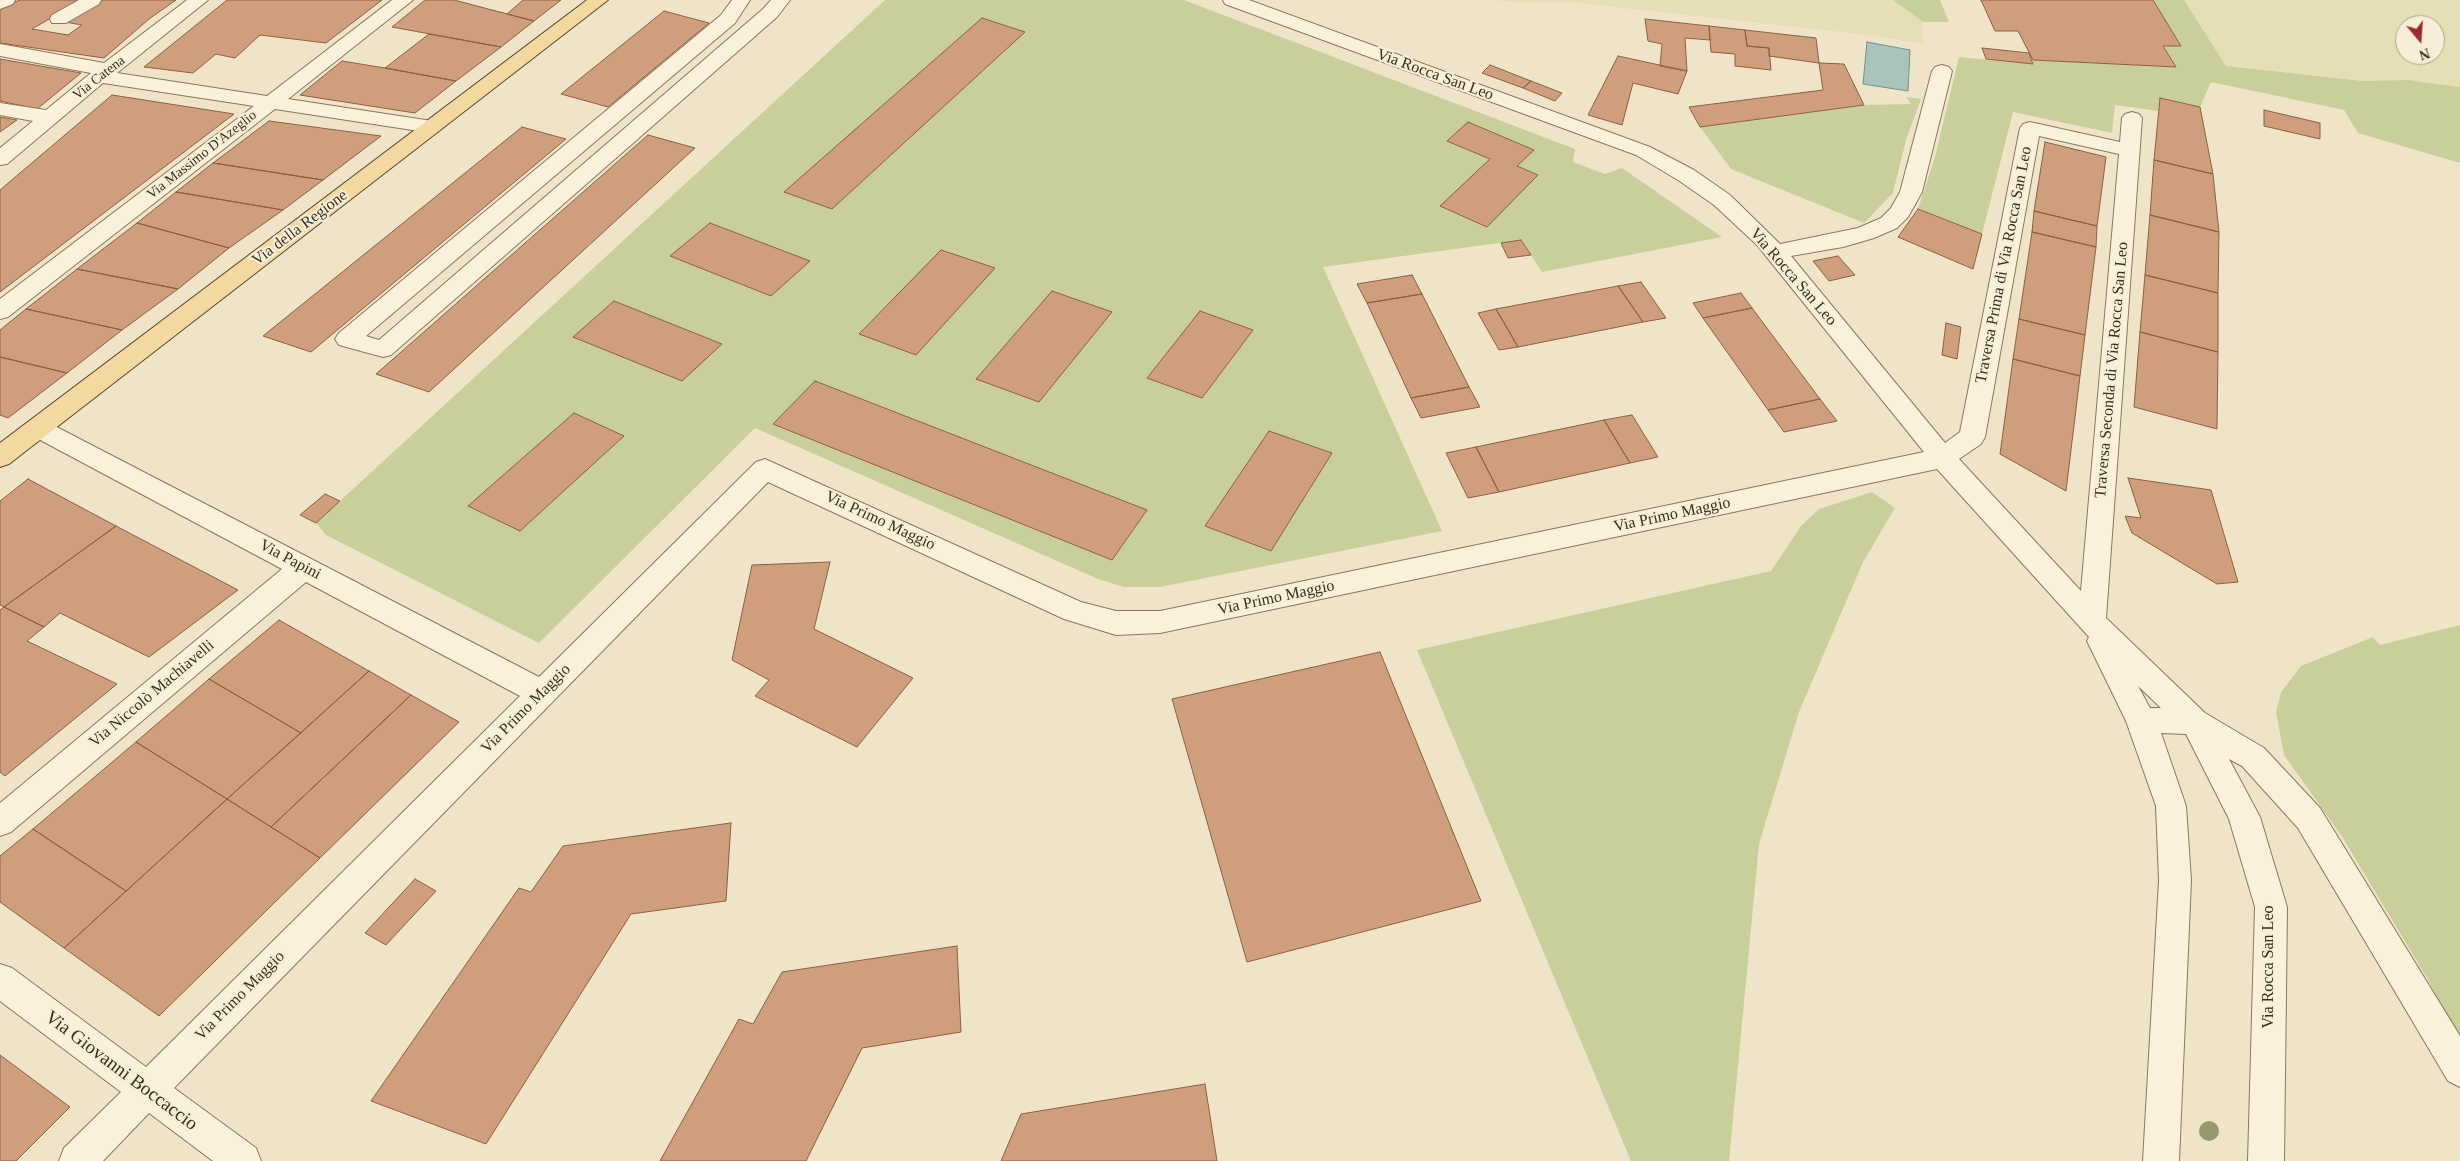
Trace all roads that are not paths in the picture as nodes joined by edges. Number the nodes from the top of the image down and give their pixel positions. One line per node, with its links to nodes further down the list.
1 (6, 0): 9 (street)
2 (92, 0): 10 (street)
3 (199, 0): 13 (street, Via Catena)
4 (404, 0): 14 (street, Via Massimo D'Azeglio)
5 (599, 0): 18 (main road, Via della Regione)
6 (741, 0): 7 (street)
7 (781, 0)
8 (1232, 0): 21 (street, Via Rocca San Leo)
9 (0, 3)
10 (59, 19)
11 (0, 50): 13 (street)
12 (1942, 72): 21 (street)
13 (104, 73): 14 (street); 16 (street, Via Catena)
14 (270, 102): 18 (street); 22 (street, Via Massimo D'Azeglio)
15 (0, 109): 16 (street)
16 (49, 117): 20 (street, Via Catena)
17 (2132, 118): 19 (street, Traversa Seconda di Via Rocca San Leo)
18 (432, 127): 23 (main road, Via della Regione)
19 (2130, 150): 25 (street, Traversa Prima di Via Rocca San Leo); 27 (street, Traversa Seconda di Via Rocca San Leo)
20 (4, 151)
21 (1774, 252): 25 (street, Via Rocca San Leo)
22 (0, 311)
23 (38, 428): 24 (main road, Via della Regione); 26 (street, Via Papini)
24 (0, 457)
25 (1943, 458): 27 (street, Via Rocca San Leo); 28 (street, Via Primo Maggio)
26 (304, 567): 28 (street, Via Papini); 31 (street, Via Niccolò Machiavelli)
27 (2092, 622): 29 (street, Via Rocca San Leo); 30 (street, Via Rocca San Leo)
28 (542, 693): 34 (street, Via Primo Maggio)
29 (2141, 720): 30 (street); 37 (street, Via Rocca San Leo)
30 (2195, 722): 33 (street); 38 (street, Via Rocca San Leo)
31 (0, 822)
32 (0, 980): 34 (street, Via Giovanni Boccaccio)
33 (2460, 1069)
34 (147, 1089): 35 (street, Via Primo Maggio); 36 (street, Via Giovanni Boccaccio)
35 (77, 1161)
36 (243, 1161)
37 (2161, 1161)
38 (2266, 1161)

